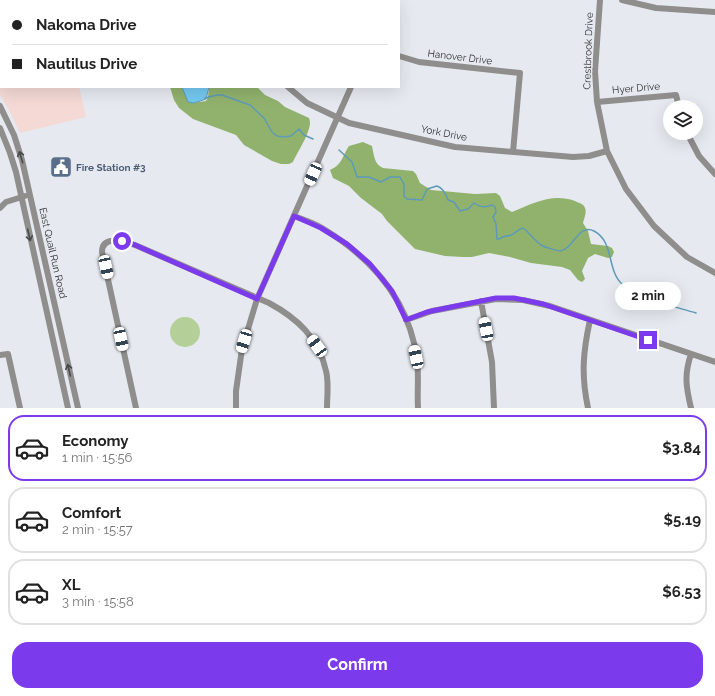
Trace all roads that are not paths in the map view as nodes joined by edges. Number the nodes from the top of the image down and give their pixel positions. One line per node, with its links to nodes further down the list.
1 (600, 0): 8 (street, Crestbrook Drive)
2 (622, 0): 3 (street)
3 (715, 12)
4 (400, 56): 14 (street, Hanover Drive)
5 (289, 88): 10 (street, York Drive)
6 (351, 88): 10 (street)
7 (677, 100): 8 (street, Hyer Drive)
8 (597, 102): 13 (street, Crestbrook Drive)
9 (0, 106): 16 (street, East Quail Run Road, one-way to 9)
10 (338, 117): 14 (street, York Drive); 19 (street)
11 (0, 128): 17 (street, East Quail Run Road)
12 (691, 140): 15 (street)
13 (607, 151): 14 (street, York Drive); 20 (street, Crestbrook Drive)
14 (513, 152)
15 (715, 174)
16 (30, 195): 17 (street); 30 (street, East Quail Run Road, one-way to 16)
17 (21, 197): 18 (street); 29 (street, East Quail Run Road, one-way to 29)
18 (0, 208)
19 (294, 216): 21 (street); 23 (street)
20 (715, 274)
21 (257, 299): 31 (street); 32 (street); 33 (street)
22 (481, 301): 23 (street); 24 (street); 35 (street)
23 (406, 320): 34 (street)
24 (590, 320): 25 (street); 36 (street)
25 (691, 354): 27 (street); 37 (street)
26 (0, 356): 28 (street)
27 (715, 362)
28 (20, 408)
29 (68, 408)
30 (78, 408)
31 (136, 408)
32 (236, 408)
33 (327, 408)
34 (418, 408)
35 (494, 408)
36 (588, 408)
37 (691, 408)

